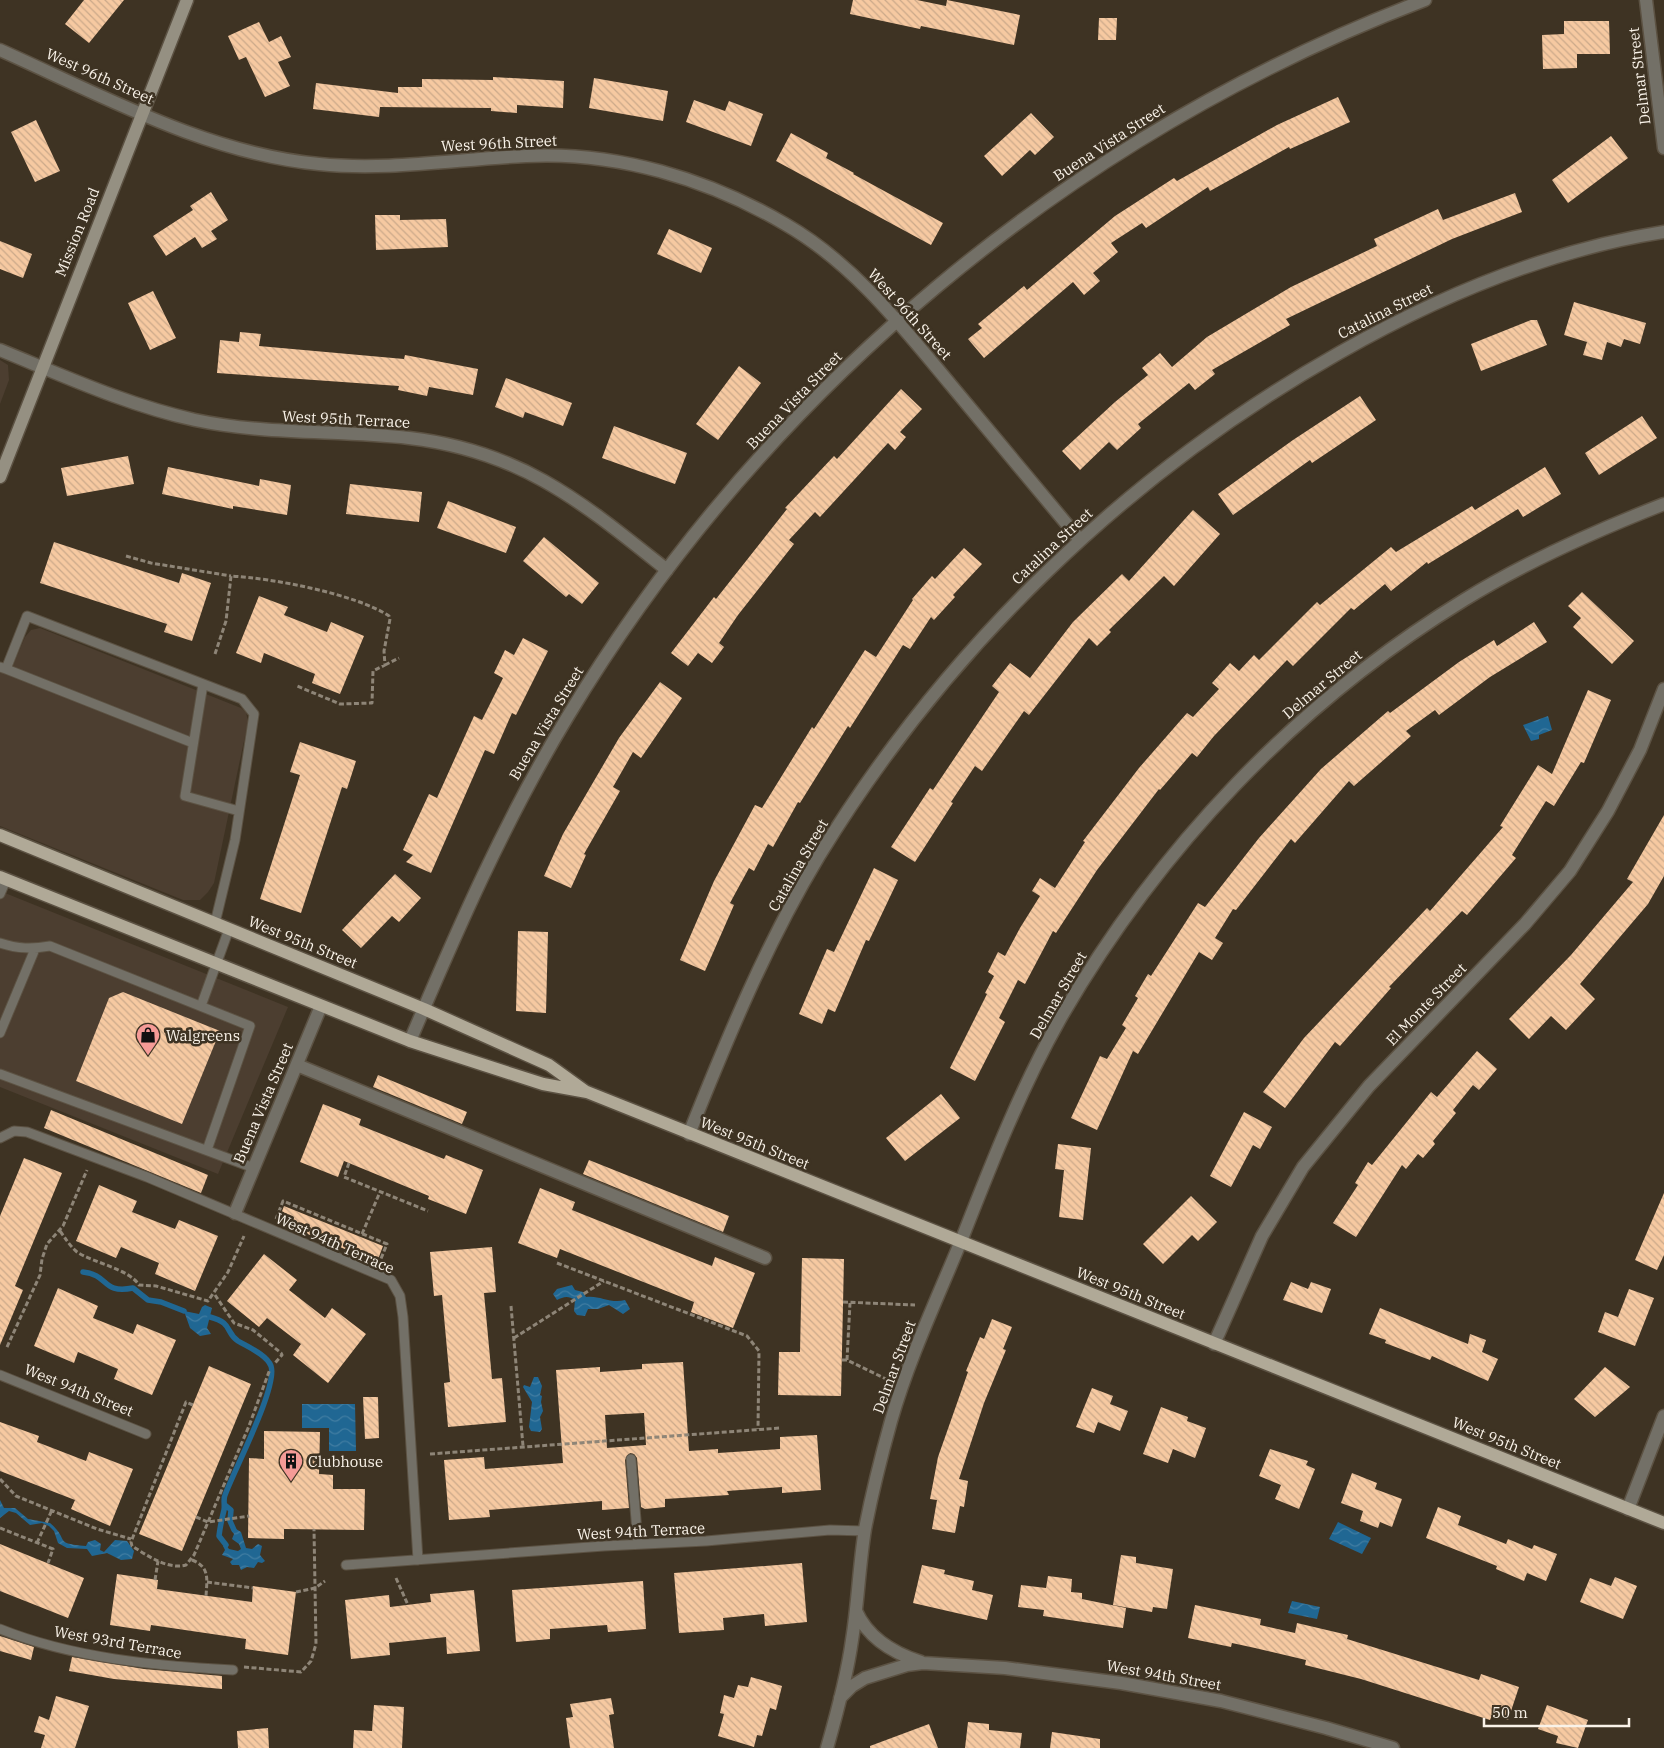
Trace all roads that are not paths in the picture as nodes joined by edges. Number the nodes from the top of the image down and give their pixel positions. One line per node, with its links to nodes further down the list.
1 (186, 0): 5 (main road, Mission Road)
2 (1425, 0): 8 (street, Buena Vista Street)
3 (1646, 0): 6 (street, Delmar Street)
4 (0, 50): 5 (street, West 96th Street)
5 (142, 113): 8 (street, West 96th Street); 10 (main road, Mission Road)
6 (1664, 148)
7 (1664, 232): 13 (street, Catalina Street)
8 (897, 321): 13 (street, West 96th Street); 14 (street, Buena Vista Street)
9 (0, 350): 10 (street, West 95th Terrace)
10 (41, 366): 11 (main road, Mission Road); 14 (street, West 95th Terrace)
11 (0, 477)
12 (1664, 504): 41 (street, Delmar Street)
13 (1080, 540): 36 (street, Catalina Street)
14 (667, 570): 30 (street, Buena Vista Street)
15 (3, 668): 16 (lane); 18 (lane)
16 (203, 684): 18 (lane); 19 (lane)
17 (1664, 689): 43 (street, El Monte Street)
18 (193, 743): 19 (lane)
19 (239, 811): 23 (lane)
20 (0, 835): 23 (main road, West 95th Street)
21 (3, 879): 22 (lane); 27 (main road, West 95th Street)
22 (0, 894)
23 (215, 923): 24 (main road, West 95th Street)
24 (229, 929): 27 (lane); 30 (main road, West 95th Street)
25 (0, 943): 26 (lane)
26 (35, 949): 28 (lane); 31 (lane)
27 (216, 964): 28 (lane); 29 (main road, West 95th Street)
28 (200, 1006): 38 (lane)
29 (321, 1006): 32 (main road, West 95th Street); 33 (street, Buena Vista Street)
30 (424, 1009): 32 (street, Buena Vista Street); 35 (main road, West 95th Street)
31 (0, 1033)
32 (410, 1041): 35 (main road, West 95th Street)
33 (297, 1066): 39 (street, Buena Vista Street); 42 (street)
34 (0, 1074): 38 (lane)
35 (587, 1092): 36 (main road, West 95th Street)
36 (689, 1134): 41 (main road, West 95th Street)
37 (3, 1136): 40 (lane, West 94th Terrace)
38 (207, 1150): 39 (lane)
39 (254, 1168): 40 (street, Buena Vista Street)
40 (235, 1213): 52 (lane, West 94th Terrace)
41 (960, 1243): 43 (main road, West 95th Street); 50 (street, Delmar Street)
42 (765, 1258)
43 (1214, 1344): 48 (main road, West 95th Street)
44 (0, 1375): 46 (lane, West 94th Street)
45 (1664, 1416): 48 (street)
46 (146, 1434)
47 (631, 1459): 51 (lane)
48 (1628, 1509): 49 (main road, West 95th Street)
49 (1664, 1523)
50 (865, 1531): 51 (lane, West 94th Terrace); 54 (street, Delmar Street)
51 (638, 1544): 52 (lane, West 94th Terrace)
52 (418, 1560): 53 (lane, West 94th Terrace)
53 (346, 1565)
54 (856, 1610): 56 (street, West 94th Street); 58 (street, Delmar Street)
55 (0, 1629): 57 (lane, West 93rd Terrace)
56 (924, 1663): 58 (street, West 94th Street); 60 (street, West 94th Street)
57 (236, 1668)
58 (840, 1698): 59 (street, Delmar Street)
59 (826, 1748)
60 (1393, 1748)

